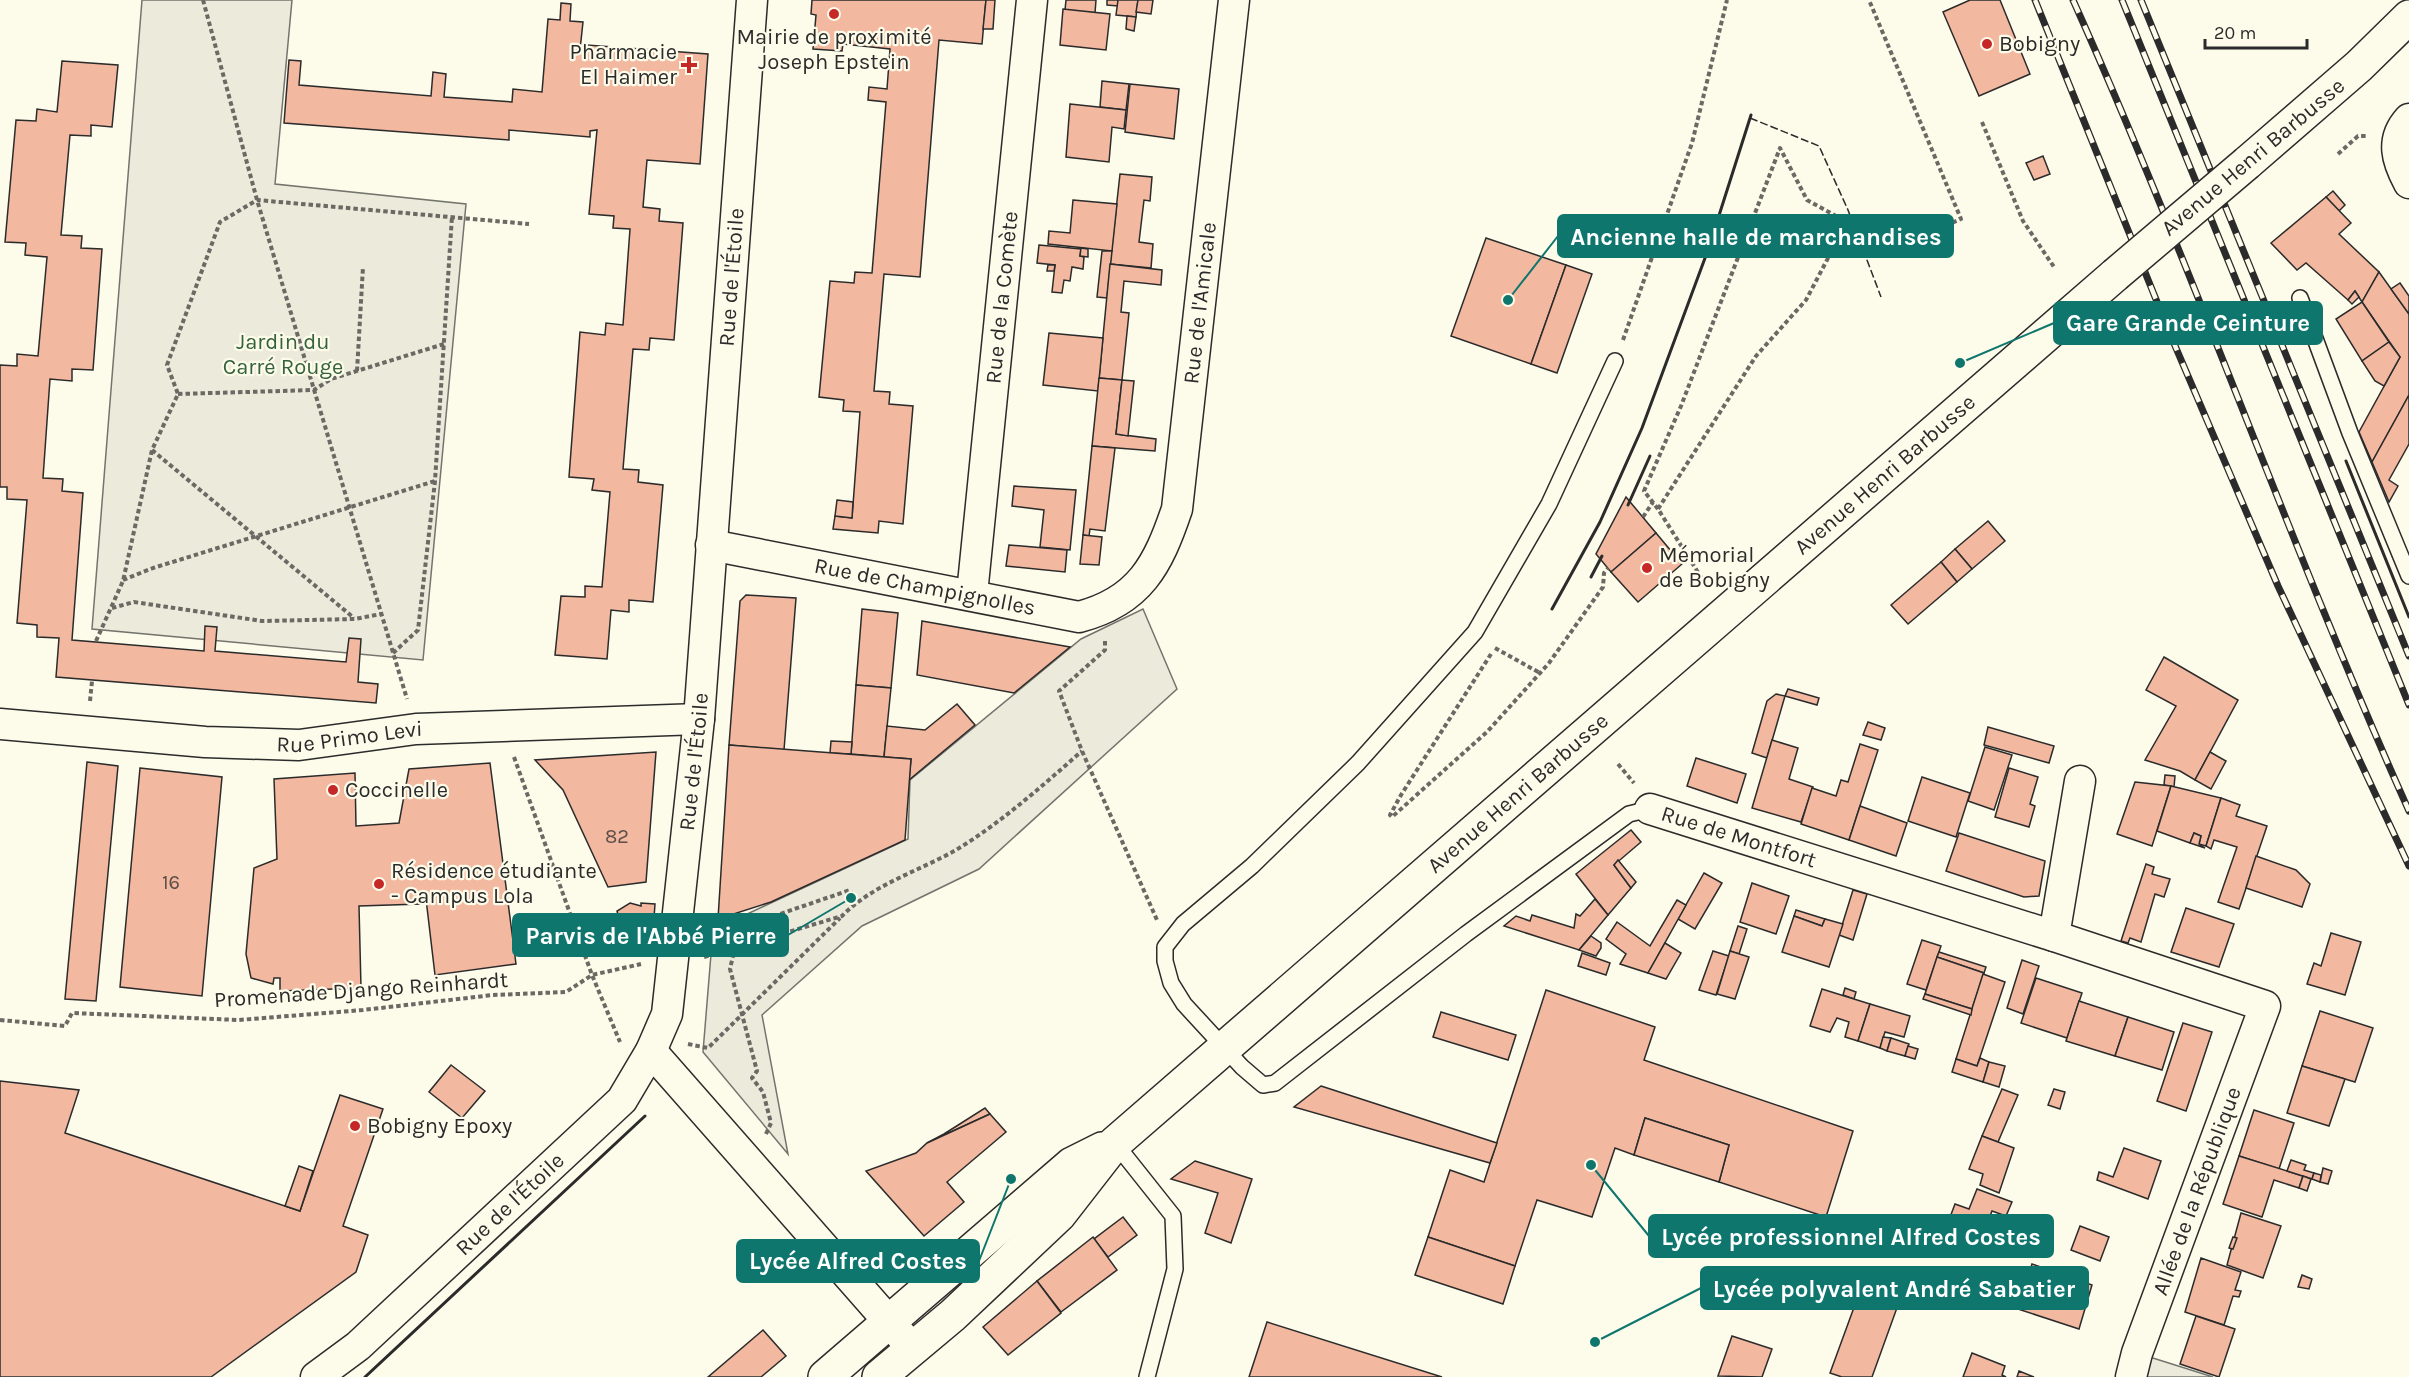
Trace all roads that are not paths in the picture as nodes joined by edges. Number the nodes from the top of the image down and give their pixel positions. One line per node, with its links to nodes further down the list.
1 (752, 0): 9 (street, Rue de l'Étoile)
2 (1032, 0): 12 (street, Rue de la Comète)
3 (1234, 0): 11 (street, Rue de l'Amicale)
4 (2409, 17): 19 (main road, Avenue Henri Barbusse, bridge)
5 (2404, 126): 6 (street)
6 (2409, 183)
7 (2300, 298): 10 (lane)
8 (1615, 361): 19 (lane)
9 (711, 544): 12 (street, Rue de Champignolles); 13 (street, Rue de l'Étoile)
10 (2409, 576)
11 (1132, 592): 12 (street, Rue de Champignolles)
12 (972, 594)
13 (699, 719): 14 (street, Rue Primo Levi); 20 (street, Rue de l'Étoile)
14 (0, 724)
15 (2080, 781): 17 (street)
16 (1650, 809): 17 (street, Rue de Montfort); 19 (lane, Rue de Montfort)
17 (2054, 936): 18 (street, Rue de Montfort)
18 (2265, 1006): 28 (street, Allée de la République)
19 (1226, 1047): 21 (main road, Avenue Henri Barbusse)
20 (637, 1052): 22 (street); 24 (street, Rue de l'Étoile)
21 (1115, 1143): 22 (main road, Avenue Henri Barbusse); 23 (main road, Avenue Henri Barbusse); 27 (lane)
22 (888, 1322): 23 (street); 25 (main road, Avenue Henri Barbusse)
23 (913, 1349): 26 (main road, Avenue Henri Barbusse)
24 (316, 1377)
25 (825, 1377)
26 (879, 1377)
27 (1148, 1377)
28 (2131, 1377)

